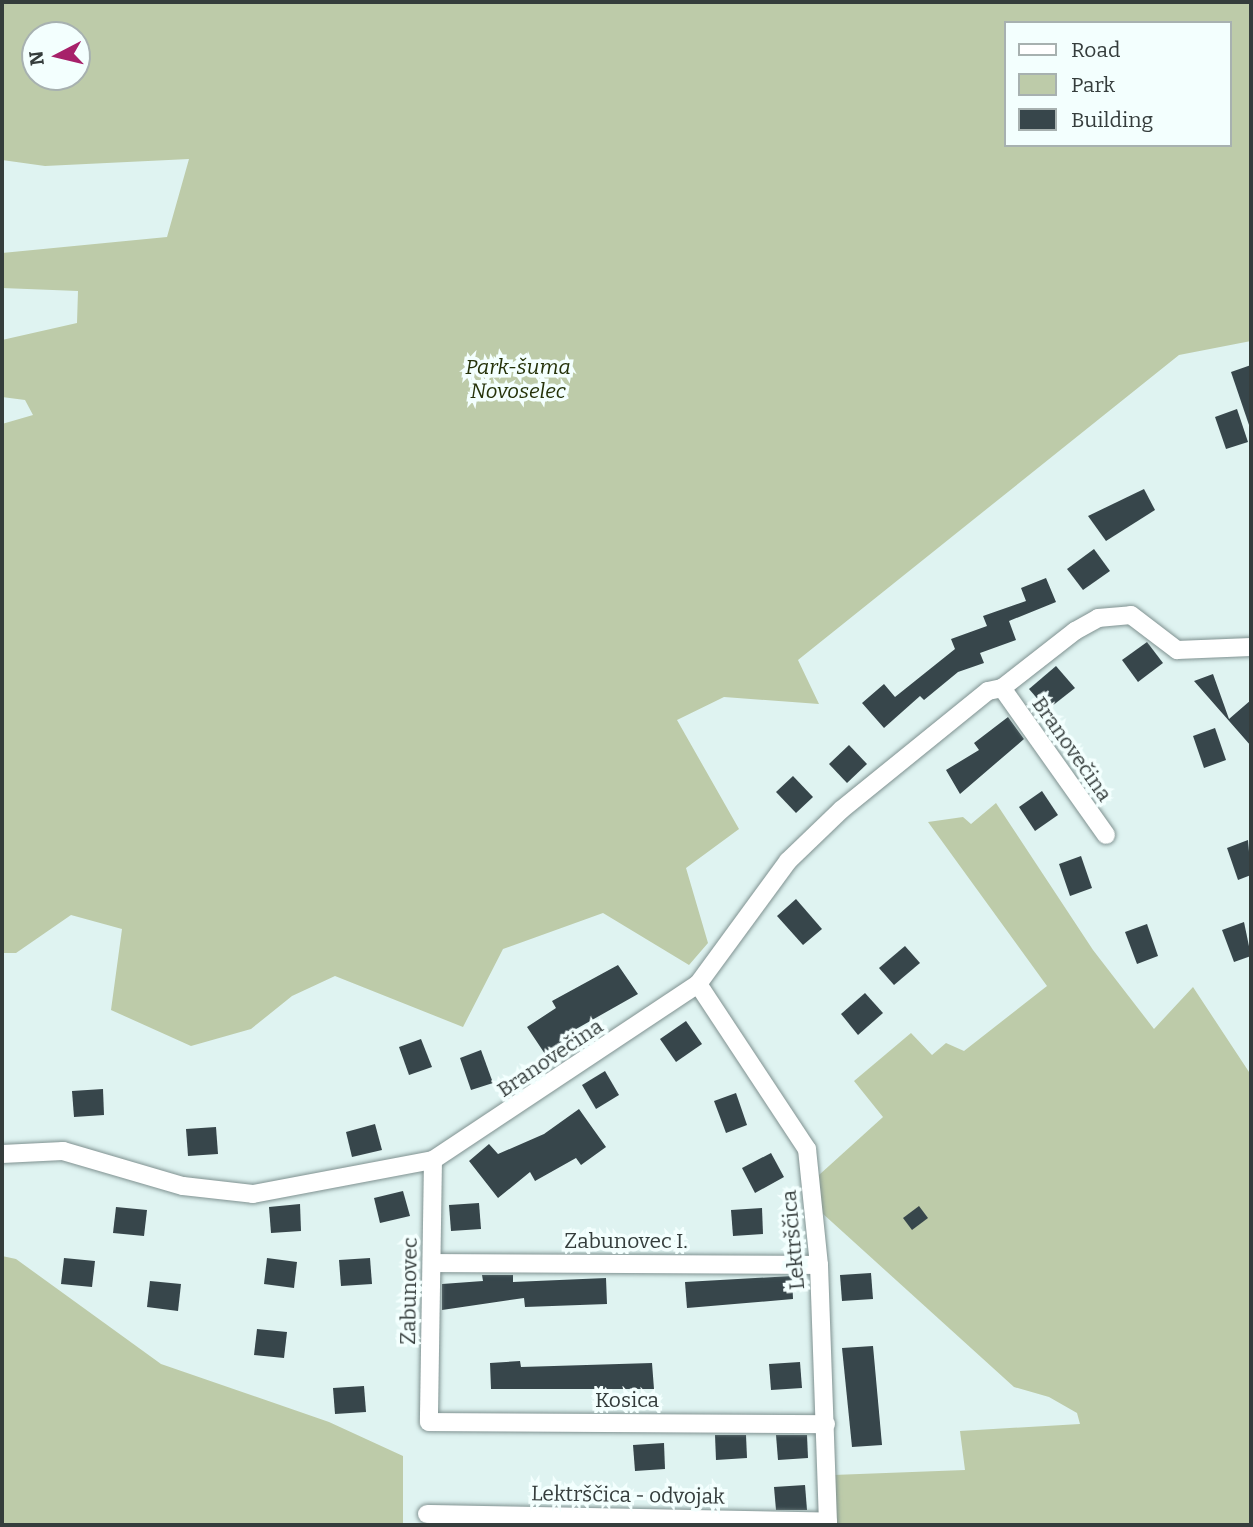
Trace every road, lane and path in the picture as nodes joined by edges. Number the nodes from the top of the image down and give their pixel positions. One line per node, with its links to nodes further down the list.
1 (1251, 647): 2 (street, Branovečina)
2 (1002, 688): 3 (street, Branovečina); 4 (street, Branovečina)
3 (1106, 835)
4 (698, 984): 6 (street, Branovečina); 8 (street, Lektrščica)
5 (2, 1154): 6 (street, Branovečina)
6 (433, 1160): 7 (street, Zabunovec)
7 (433, 1263): 8 (street, Zabunovec I.); 9 (street, Zabunovec)
8 (820, 1265): 10 (street, Lektrščica)
9 (429, 1422): 10 (street, Kosica)
10 (826, 1424): 12 (street, Lektrščica)
11 (427, 1514): 12 (street, Lektrščica - odvojak)
12 (828, 1524)

